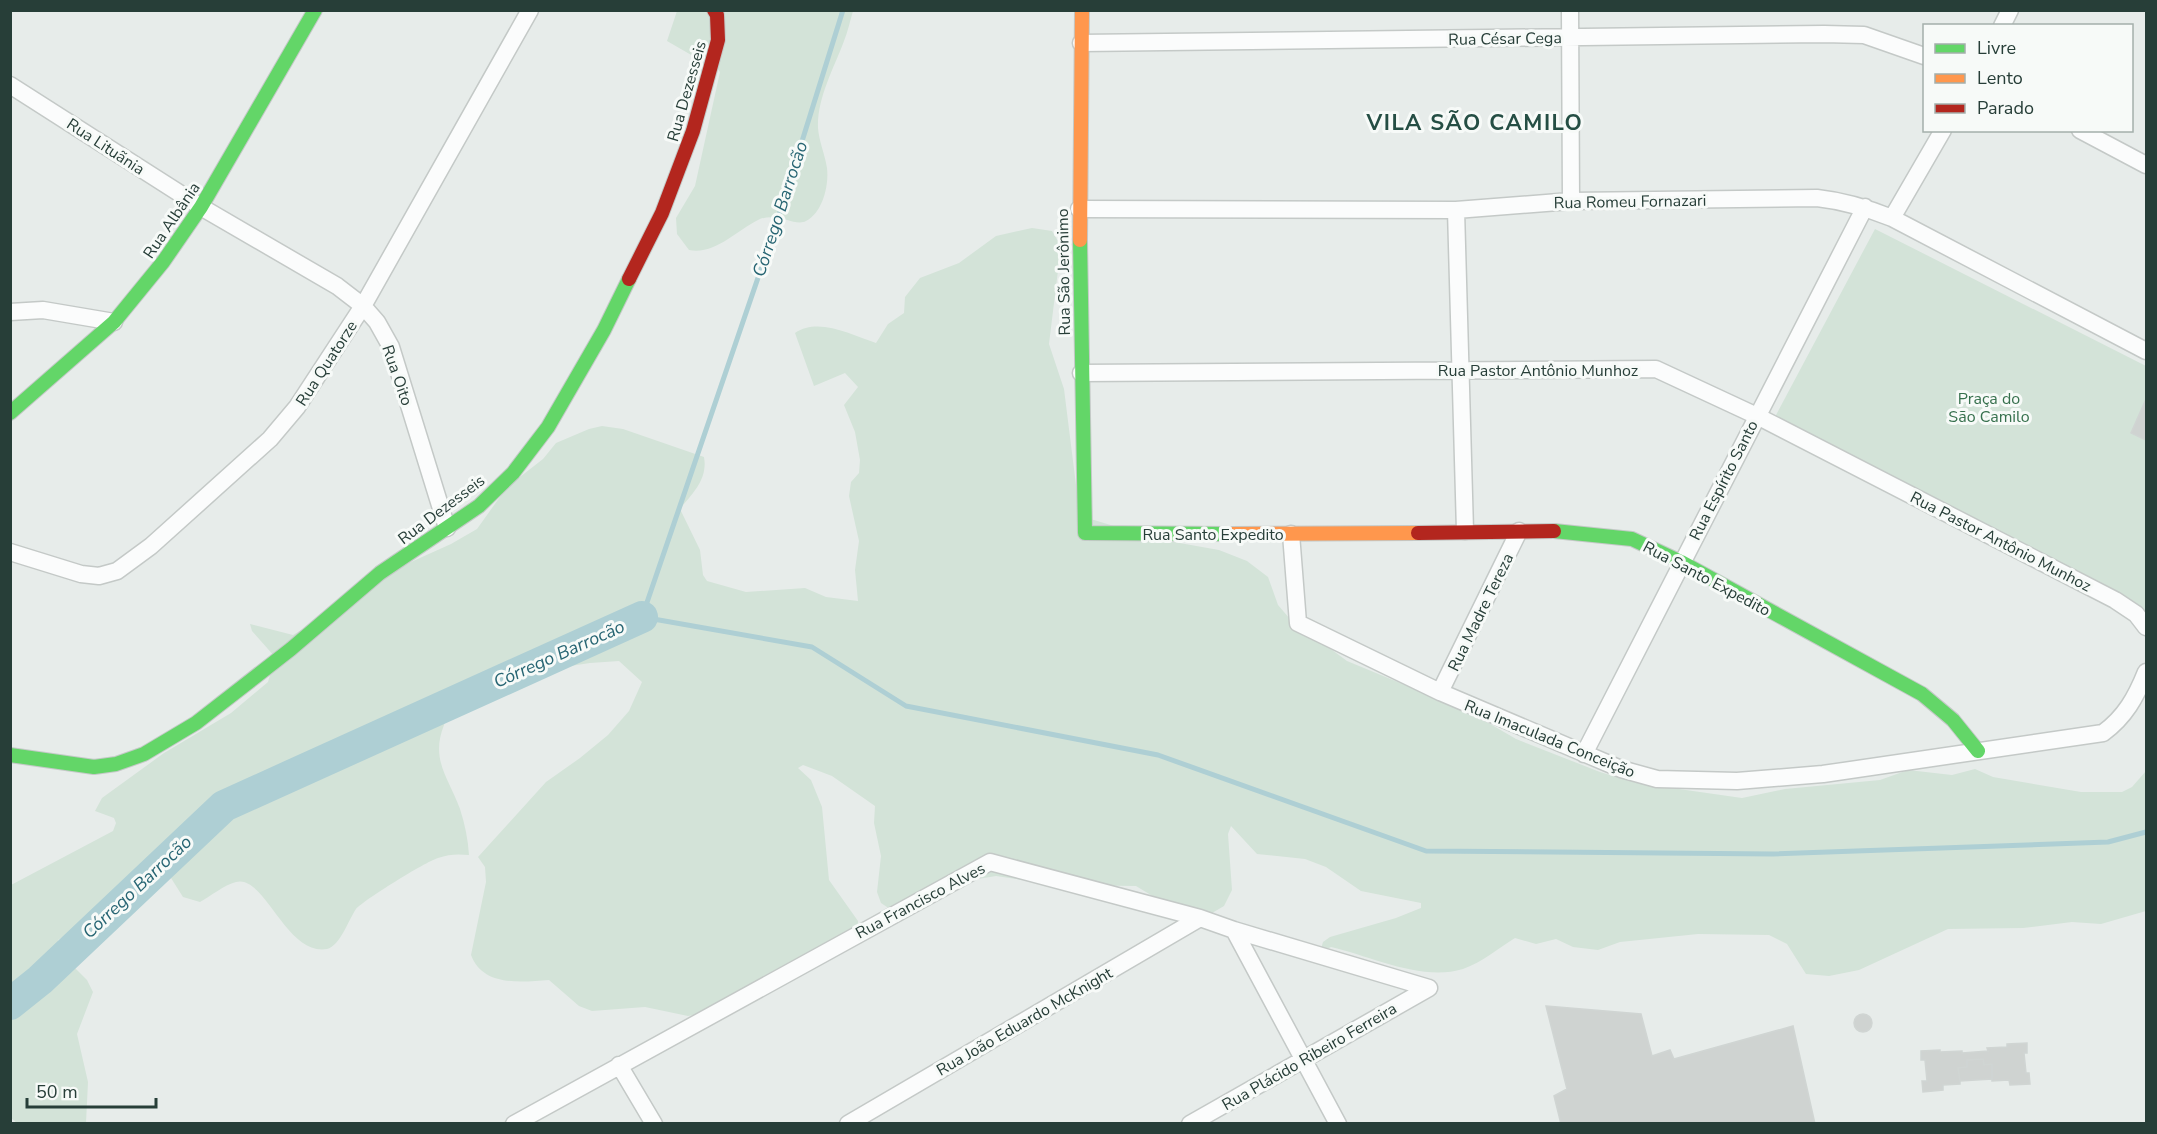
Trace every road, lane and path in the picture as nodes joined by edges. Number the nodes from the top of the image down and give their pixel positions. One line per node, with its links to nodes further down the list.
1 (294, 10): 7 (street)
2 (530, 10): 22 (street, Rua Quatorze)
3 (714, 10): 30 (street, Rua Dezesseis)
4 (1082, 10): 10 (street, Rua São Jerônimo)
5 (1570, 10): 9 (street)
6 (2010, 10): 8 (street)
7 (312, 15): 17 (street, Rua Albânia)
8 (2003, 24)
9 (1569, 37): 10 (street, Rua César Cega); 11 (street, Rua César Cega); 16 (street)
10 (1082, 43): 19 (street, Rua São Jerônimo)
11 (1923, 56)
12 (10, 85): 17 (street, Rua Lituãnia)
13 (1942, 132): 21 (street)
14 (2084, 132): 15 (street)
15 (2146, 165)
16 (1570, 201): 18 (street, Rua Romeu Fornazari); 20 (street, Rua Romeu Fornazari)
17 (201, 207): 22 (street, Rua Oito); 24 (street, Rua Albânia)
18 (1864, 207): 21 (street, Rua Romeu Fornazari); 29 (street, Rua Espírito Santo)
19 (1079, 209): 20 (street, Rua Romeu Fornazari); 27 (street, Rua São Jerônimo)
20 (1456, 210): 26 (street)
21 (1892, 218): 25 (street, Rua Romeu Fornazari)
22 (363, 306): 30 (street, Rua Oito); 35 (street, Rua Quatorze)
23 (10, 312): 24 (street)
24 (114, 322): 28 (street, Rua Albânia)
25 (2146, 351)
26 (1460, 370): 27 (street, Rua Pastor Antônio Munhoz); 29 (street, Rua Pastor Antônio Munhoz); 31 (street)
27 (1081, 373): 33 (street, Rua São Jerônimo)
28 (10, 413)
29 (1757, 416): 36 (street, Rua Espírito Santo); 37 (street, Rua Pastor Antônio Munhoz)
30 (447, 528): 42 (street, Rua Dezesseis)
31 (1465, 531): 32 (street, Rua Santo Expedito); 34 (street, Rua Santo Expedito)
32 (1519, 531): 36 (street, Rua Santo Expedito); 39 (street, Rua Madre Tereza)
33 (1085, 533): 34 (street, Rua Santo Expedito)
34 (1291, 534): 39 (street, Rua Imaculada Conceição)
35 (10, 552)
36 (1681, 562): 40 (street, Rua Santo Expedito); 41 (street, Rua Espírito Santo)
37 (2146, 627)
38 (2146, 672): 40 (street)
39 (1440, 692): 41 (street, Rua Imaculada Conceição)
40 (1978, 751): 41 (street, Rua Imaculada Conceição)
41 (1584, 754)
42 (10, 755)
43 (1200, 918): 44 (street, Rua Francisco Alves); 47 (street, Rua Francisco Alves); 50 (street, Rua João Eduardo McKnight)
44 (1234, 930): 45 (street, Rua Francisco Alves); 46 (street)
45 (1429, 988): 46 (street, Rua Plácido Ribeiro Ferreira)
46 (1303, 1059): 51 (street, Rua Plácido Ribeiro Ferreira); 52 (street)
47 (619, 1065): 48 (street, Rua Francisco Alves); 49 (street)
48 (513, 1124)
49 (654, 1124)
50 (848, 1124)
51 (1190, 1124)
52 (1338, 1124)

